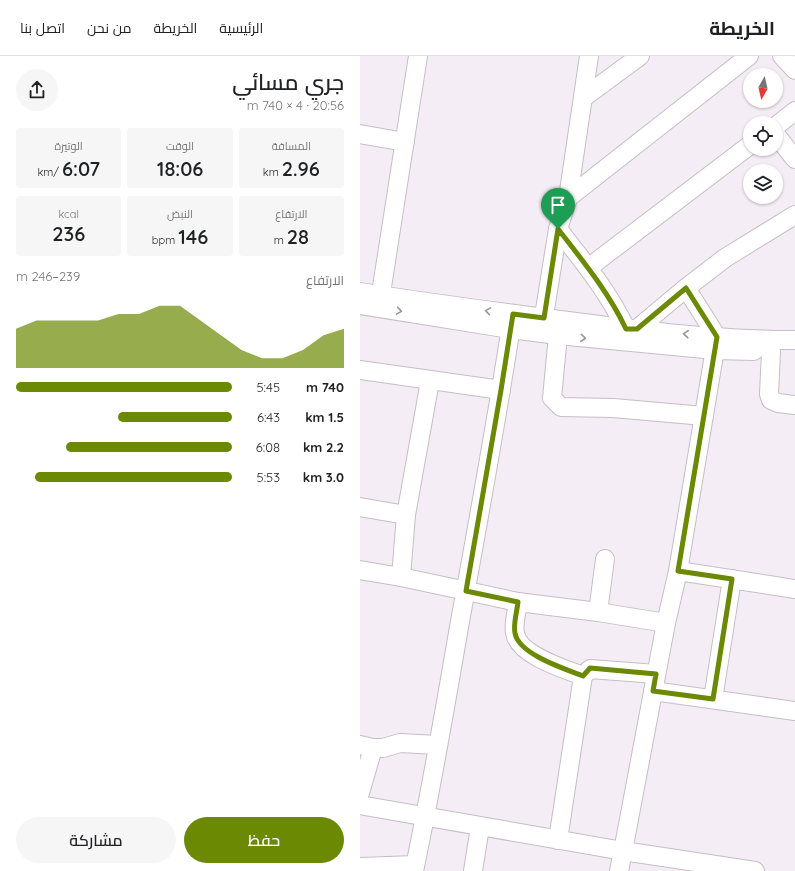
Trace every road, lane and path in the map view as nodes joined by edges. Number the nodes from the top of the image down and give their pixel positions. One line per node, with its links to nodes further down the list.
1 (418, 56): 11 (street)
2 (589, 56): 7 (street)
3 (640, 56): 7 (street)
4 (782, 56): 6 (street)
5 (740, 58): 15 (street)
6 (795, 70)
7 (583, 98): 15 (street)
8 (795, 111): 9 (street)
9 (783, 120)
10 (360, 134): 11 (street)
11 (405, 142): 21 (street)
12 (783, 144): 14 (street)
13 (743, 150): 18 (street)
14 (795, 159)
15 (568, 198): 17 (street)
16 (795, 215): 19 (street)
17 (558, 229): 18 (street); 24 (street)
18 (588, 268): 25 (street)
19 (686, 288): 25 (street); 27 (street)
20 (360, 292): 21 (street)
21 (380, 302): 22 (street); 23 (street)
22 (360, 305)
23 (511, 322): 24 (street); 32 (street)
24 (548, 329): 25 (street); 27 (street, one-way to 27); 34 (street)
25 (632, 329): 27 (street, one-way to 25)
26 (795, 340): 27 (street)
27 (716, 343): 28 (street); 34 (street)
28 (771, 352): 29 (street); 33 (street)
29 (795, 352)
30 (360, 370): 31 (street)
31 (430, 381): 32 (street); 36 (street)
32 (501, 390): 43 (street)
33 (795, 405)
34 (704, 416): 39 (street)
35 (360, 506): 36 (street)
36 (406, 515): 40 (street)
37 (604, 559): 45 (street)
38 (360, 570): 40 (street)
39 (678, 571): 41 (street); 46 (street)
40 (401, 577): 43 (street)
41 (732, 579): 42 (street); 49 (street)
42 (795, 589)
43 (466, 591): 44 (street); 51 (street)
44 (518, 602): 45 (street); 47 (street)
45 (598, 612): 46 (street)
46 (666, 623): 48 (street)
47 (583, 676): 48 (street); 57 (street)
48 (655, 683): 49 (street); 58 (street)
49 (713, 699): 50 (street)
50 (795, 711)
51 (438, 745): 52 (street); 55 (street)
52 (367, 747): 53 (street)
53 (360, 793)
54 (360, 805): 55 (street)
55 (425, 817): 56 (street); 60 (street)
56 (480, 827): 57 (street); 61 (street)
57 (558, 840): 58 (street)
58 (623, 851): 62 (street); 63 (street)
59 (360, 867): 60 (street)
60 (415, 868)
61 (473, 871)
62 (619, 871)
63 (749, 871)

